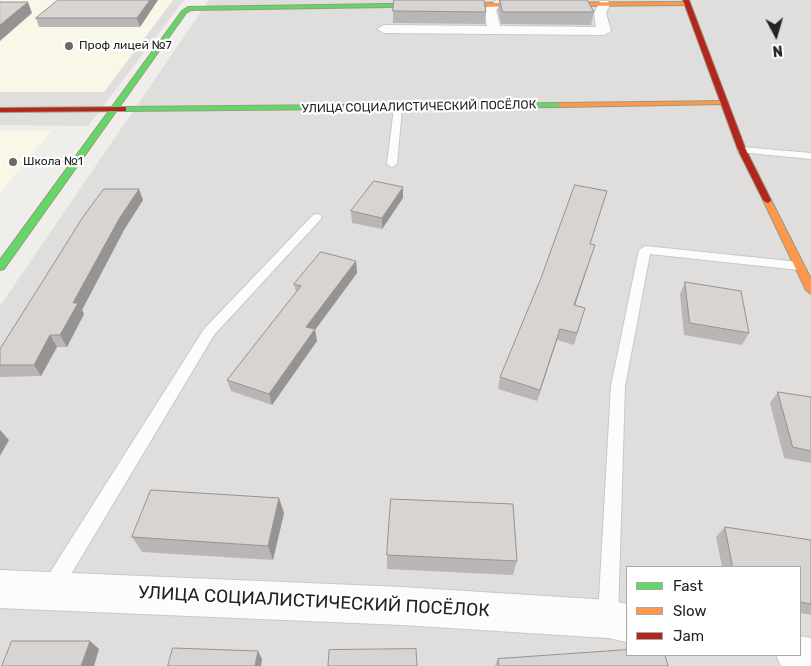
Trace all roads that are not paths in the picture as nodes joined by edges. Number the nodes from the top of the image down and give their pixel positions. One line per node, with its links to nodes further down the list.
1 (500, 2): 3 (street); 4 (street); 6 (street)
2 (686, 2): 4 (street); 7 (street)
3 (334, 3): 10 (street)
4 (604, 4): 6 (street)
5 (384, 29): 6 (street)
6 (494, 30)
7 (724, 103): 8 (street, УЛИЦА СОЦИАЛИСТИЧЕСКИЙ ПОСЁЛОК); 11 (street)
8 (398, 108): 10 (street, УЛИЦА СОЦИАЛИСТИЧЕСКИЙ ПОСЁЛОК); 13 (lane)
9 (0, 110): 10 (street, УЛИЦА СОЦИАЛИСТИЧЕСКИЙ ПОСЁЛОК)
10 (115, 111): 16 (street)
11 (742, 150): 12 (lane); 15 (street)
12 (811, 156)
13 (392, 164)
14 (317, 217): 19 (lane)
15 (799, 266): 17 (street); 20 (lane)
16 (0, 268)
17 (811, 290)
18 (0, 589): 19 (street, УЛИЦА СОЦИАЛИСТИЧЕСКИЙ ПОСЁЛОК)
19 (51, 589): 20 (street, УЛИЦА СОЦИАЛИСТИЧЕСКИЙ ПОСЁЛОК)
20 (618, 621)

